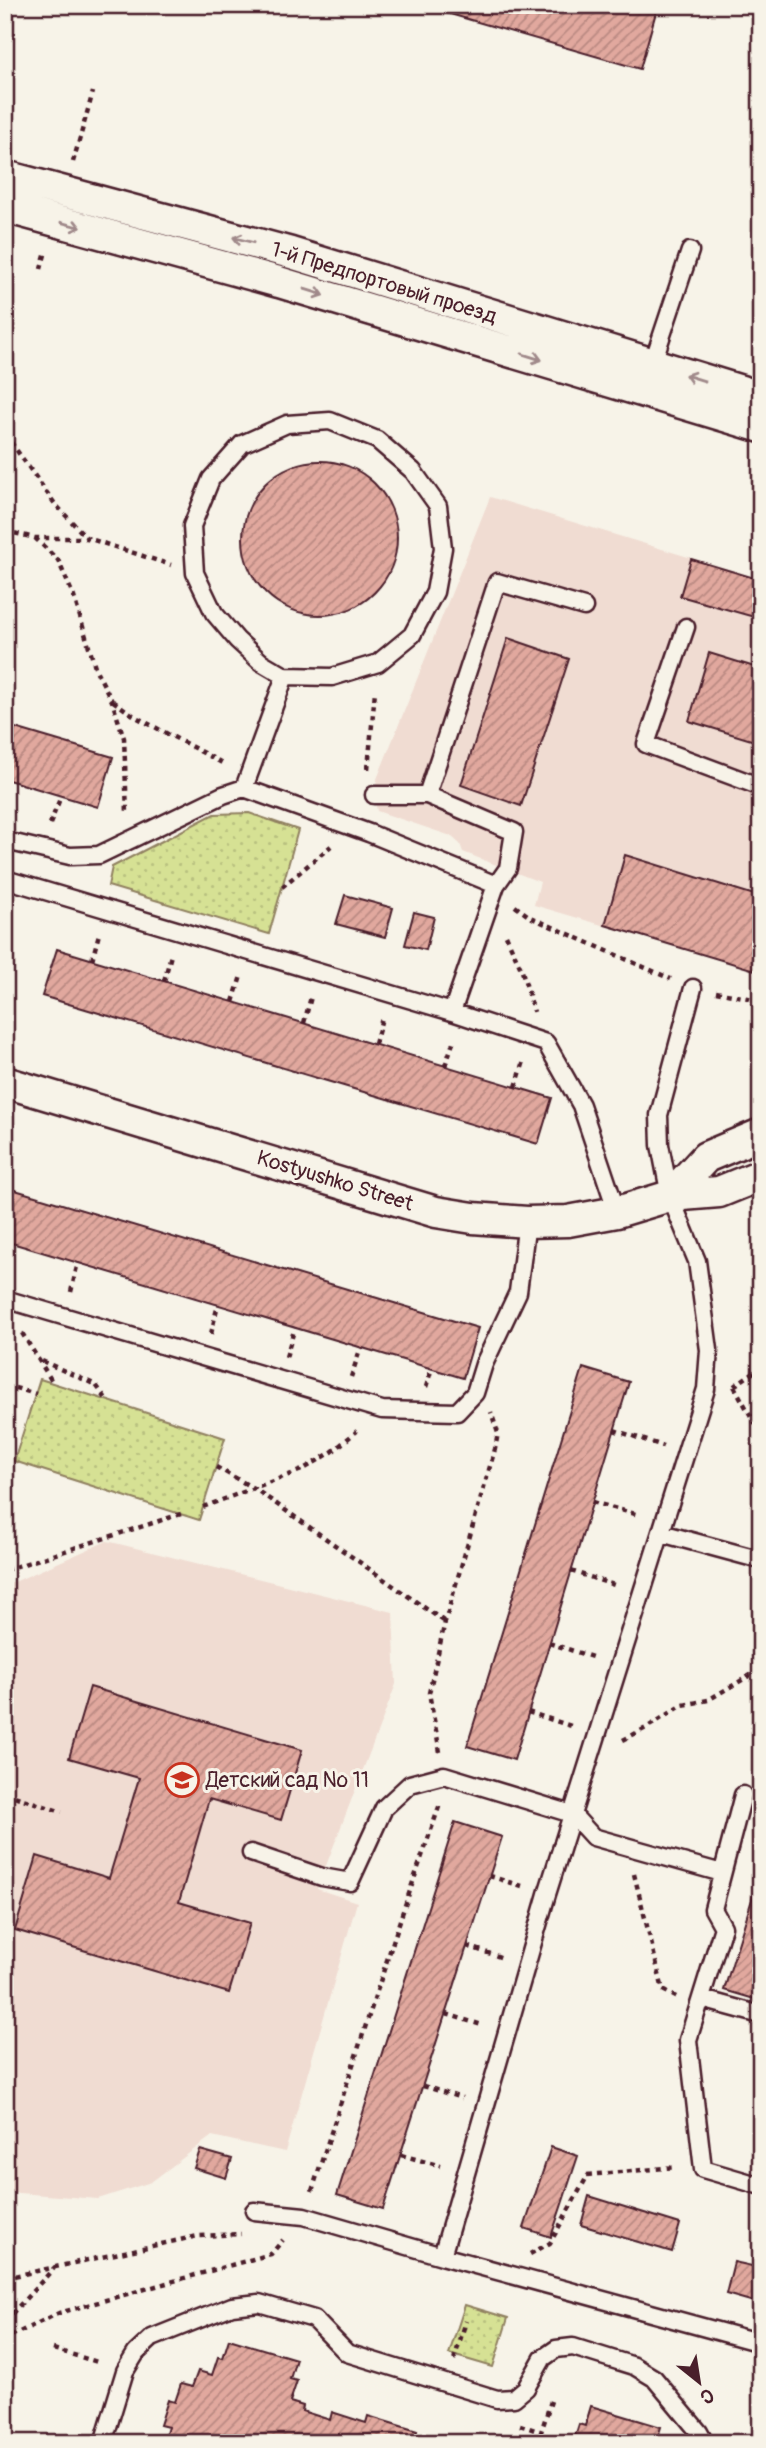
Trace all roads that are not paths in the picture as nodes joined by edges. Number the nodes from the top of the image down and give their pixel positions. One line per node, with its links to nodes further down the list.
1 (5, 176): 4 (street, 1-й Предпортовый проезд, one-way to 1)
2 (5, 207): 6 (street, 1-й Предпортовый проезд, one-way to 6)
3 (690, 251): 4 (lane)
4 (652, 365): 5 (street, 1-й Предпортовый проезд, one-way to 4)
5 (761, 397)
6 (761, 427)
7 (584, 607): 13 (lane)
8 (687, 628): 11 (lane)
9 (285, 676): 9 (lane); 10 (lane)
10 (246, 783): 14 (lane); 16 (lane)
11 (761, 787)
12 (374, 795): 13 (lane)
13 (427, 795): 16 (lane)
14 (6, 842)
15 (5, 879): 18 (lane)
16 (495, 888): 18 (lane)
17 (693, 988): 22 (lane)
18 (452, 1012): 23 (lane)
19 (5, 1082): 24 (street, Kostyushko Street)
20 (761, 1134): 22 (street)
21 (761, 1175): 22 (street, Kostyushko Street)
22 (670, 1196): 23 (street, Kostyushko Street); 26 (lane)
23 (617, 1212): 24 (street, Kostyushko Street)
24 (527, 1222): 25 (lane)
25 (5, 1299)
26 (662, 1527): 27 (lane); 29 (lane)
27 (761, 1560)
28 (743, 1795): 31 (lane)
29 (572, 1814): 30 (lane); 31 (lane); 36 (lane)
30 (251, 1853)
31 (722, 1873): 32 (lane)
32 (700, 2004): 33 (lane); 34 (lane)
33 (761, 2015)
34 (761, 2186)
35 (254, 2211): 36 (lane)
36 (442, 2256): 37 (lane)
37 (761, 2343)
38 (103, 2443): 39 (lane)
39 (705, 2443)

